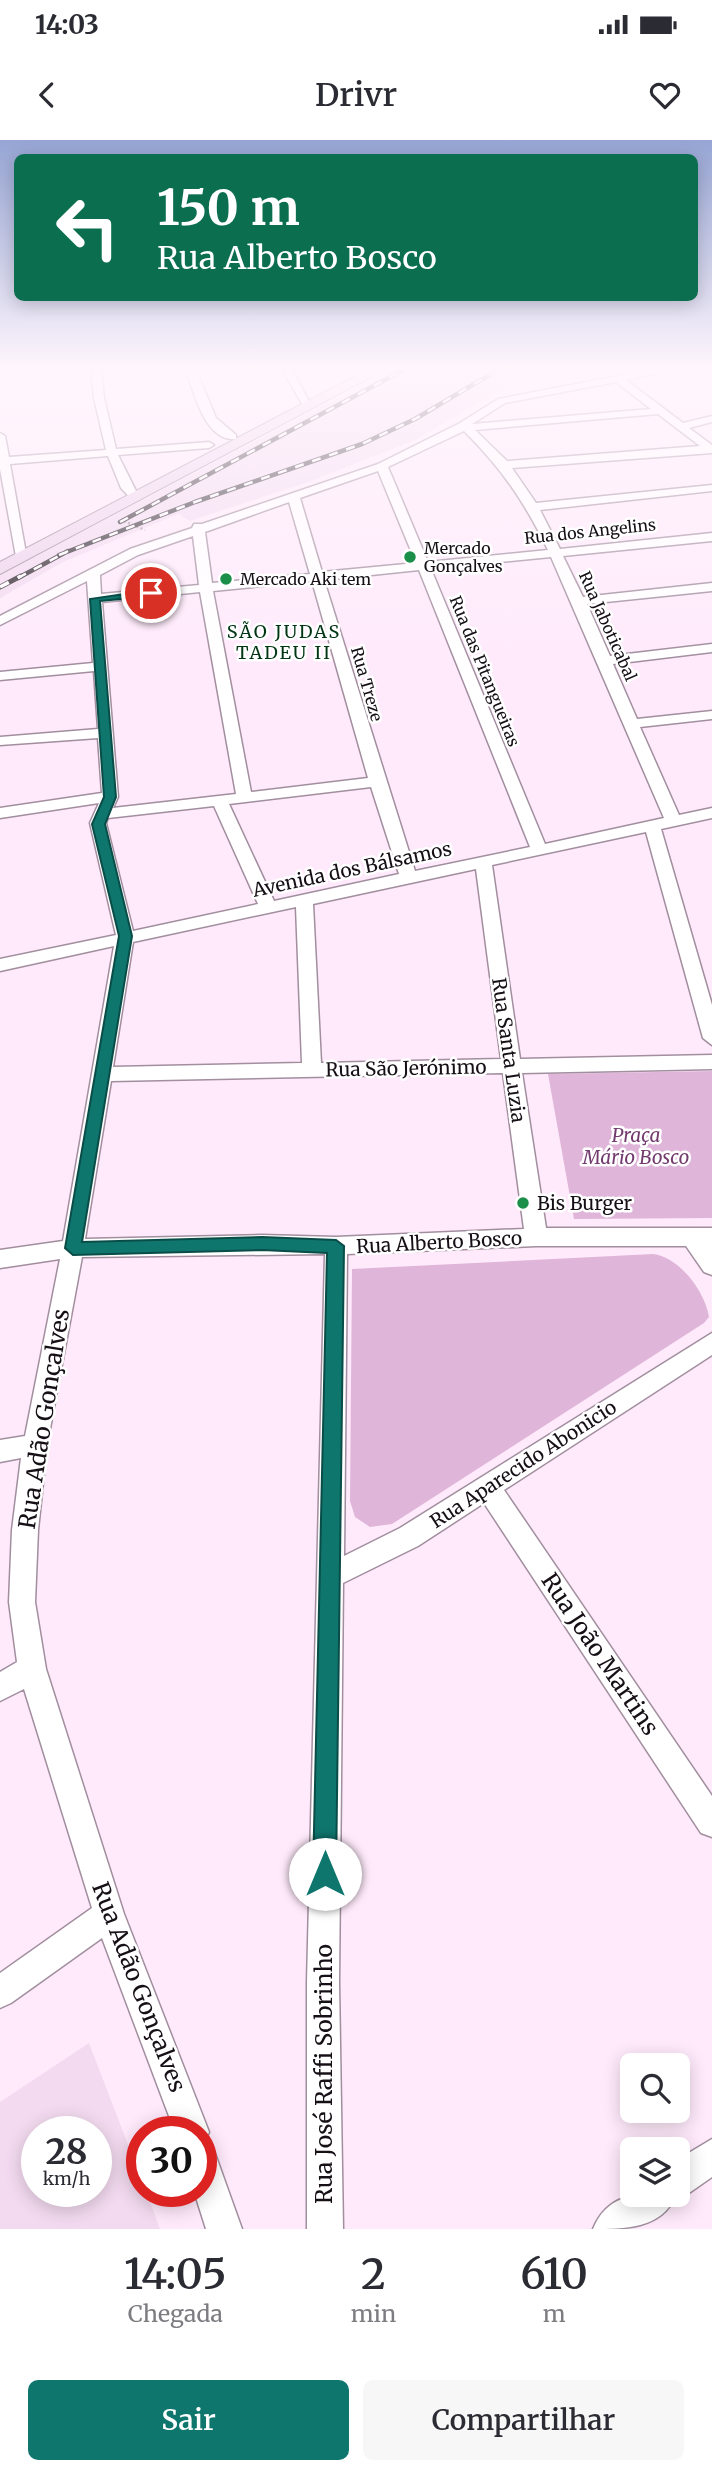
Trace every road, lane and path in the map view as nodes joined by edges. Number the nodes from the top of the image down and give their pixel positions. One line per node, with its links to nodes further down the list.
1 (2, 465): 16 (street)
2 (117, 465): 7 (street)
3 (187, 465): 8 (main road)
4 (510, 465): 6 (street)
5 (382, 466): 10 (street); 21 (street, Rua das Pitangueiras)
6 (504, 466): 12 (street, Rua Jaboticabal)
7 (123, 484): 8 (main road); 11 (street)
8 (159, 485): 11 (main road)
9 (712, 488): 12 (street)
10 (294, 498): 14 (street); 24 (street, Rua Treze)
11 (134, 499): 13 (main road)
12 (533, 508): 19 (street, Rua Jaboticabal)
13 (108, 513): 17 (path); 18 (main road)
14 (198, 527): 17 (street); 26 (street)
15 (712, 537): 19 (street, Rua dos Angelins)
16 (18, 539): 18 (main road); 20 (street)
17 (168, 539): 23 (street)
18 (52, 542): 20 (main road)
19 (555, 552): 21 (street, Rua dos Angelins); 28 (street, Rua Jaboticabal)
20 (21, 559): 22 (main road)
21 (424, 566): 24 (street, Rua dos Angelins); 47 (street, Rua das Pitangueiras)
22 (0, 569)
23 (93, 571): 27 (street); 29 (street)
24 (318, 576): 26 (street, Rua dos Angelins); 38 (street, Rua Treze)
25 (712, 587): 28 (street)
26 (206, 588): 27 (street, Rua dos Angelins); 39 (street)
27 (95, 599): 32 (street)
28 (579, 601): 31 (street, Rua Jaboticabal)
29 (0, 621)
30 (712, 648): 31 (street)
31 (604, 661): 35 (street, Rua Jaboticabal)
32 (102, 666): 33 (street); 36 (street)
33 (0, 676)
34 (712, 715): 35 (street)
35 (631, 724): 45 (street, Rua Jaboticabal)
36 (106, 733): 37 (street); 40 (street)
37 (0, 741)
38 (377, 782): 39 (street); 49 (street, Rua Treze)
39 (244, 796): 41 (street)
40 (110, 797): 42 (street); 44 (street)
41 (219, 800): 44 (street); 51 (street)
42 (0, 813)
43 (712, 813): 45 (street, Avenida dos Bálsamos)
44 (101, 814): 52 (street)
45 (673, 821): 46 (street, Avenida dos Bálsamos)
46 (652, 826): 47 (street, Avenida dos Bálsamos); 54 (street)
47 (540, 850): 48 (street, Avenida dos Bálsamos)
48 (482, 862): 49 (street, Avenida dos Bálsamos); 56 (street, Rua Santa Luzia)
49 (409, 878): 50 (street, Avenida dos Bálsamos)
50 (304, 901): 51 (street, Avenida dos Bálsamos); 57 (street)
51 (269, 909): 52 (street, Avenida dos Bálsamos)
52 (125, 936): 53 (street, Avenida dos Bálsamos); 58 (street, Rua Adão Gonçalves)
53 (0, 965)
54 (712, 1038)
55 (712, 1062): 56 (street, Rua São Jerónimo)
56 (511, 1066): 57 (street, Rua São Jerónimo); 59 (street, Rua Santa Luzia)
57 (312, 1070): 58 (street, Rua São Jerónimo)
58 (101, 1074): 62 (street, Rua Adão Gonçalves)
59 (536, 1237): 60 (street, Rua Alberto Bosco); 61 (street, Rua Alberto Bosco)
60 (702, 1237): 64 (street)
61 (336, 1246): 62 (street, Rua Alberto Bosco); 69 (street, Rua José Raffi Sobrinho)
62 (73, 1248): 63 (street, Rua Alberto Bosco); 66 (street, Rua Adão Gonçalves)
63 (0, 1259)
64 (712, 1266)
65 (712, 1343): 68 (street, Rua Aparecido Abonicio)
66 (35, 1445): 67 (street); 70 (street, Rua Adão Gonçalves)
67 (0, 1451)
68 (488, 1487): 69 (street, Rua Aparecido Abonicio); 72 (street, Rua João Martins)
69 (328, 1577): 81 (street, Rua José Raffi Sobrinho)
70 (32, 1669): 71 (street); 73 (street, Rua Adão Gonçalves)
71 (0, 1687)
72 (712, 1822)
73 (108, 1914): 74 (street); 75 (street, Rua Adão Gonçalves)
74 (0, 1992)
75 (186, 2116)
76 (712, 2157): 77 (street)
77 (690, 2172)
78 (217, 2207): 80 (street)
79 (641, 2207): 82 (street)
80 (224, 2229)
81 (325, 2229)
82 (611, 2229)

